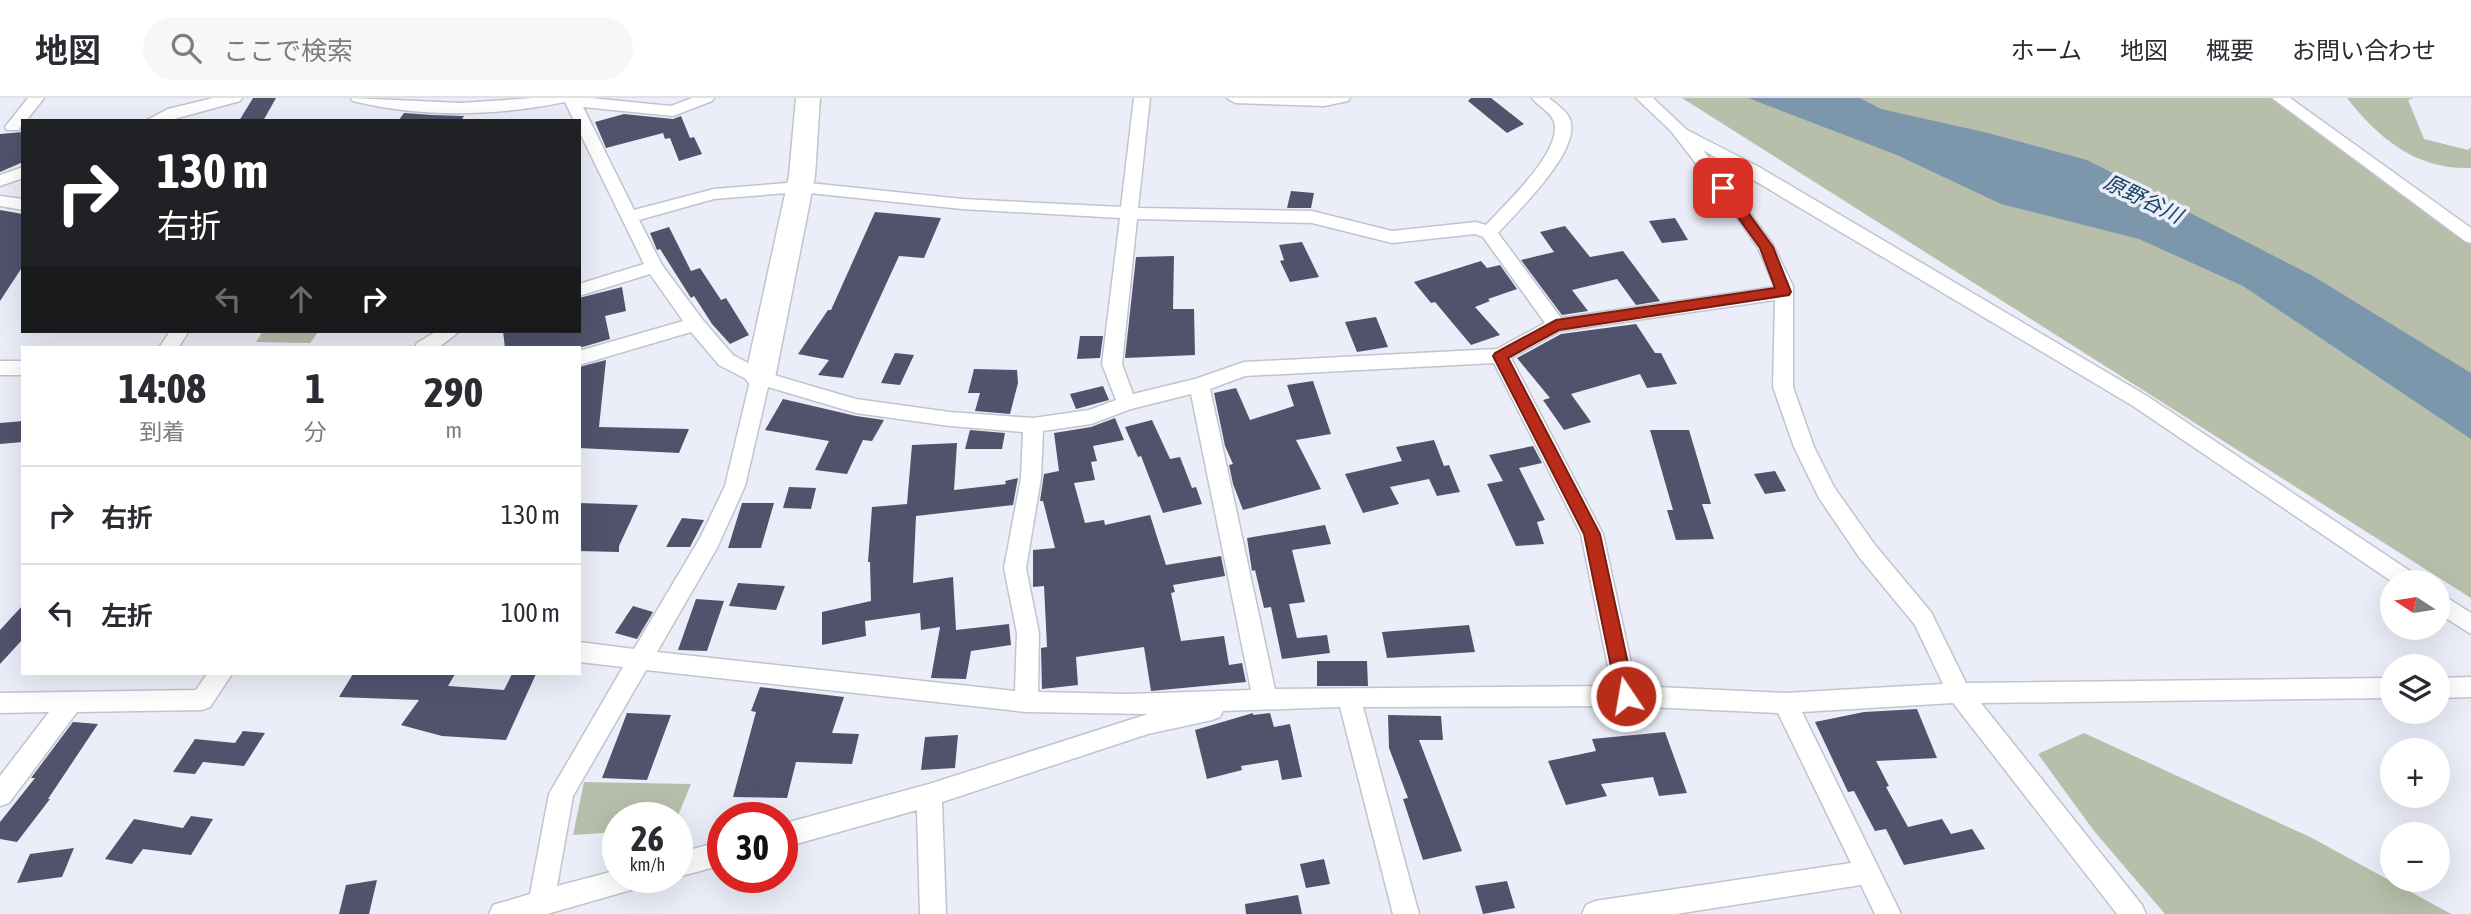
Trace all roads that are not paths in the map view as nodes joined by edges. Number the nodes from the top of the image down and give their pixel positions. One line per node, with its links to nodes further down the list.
1 (36, 98): 20 (street)
2 (234, 98): 15 (street)
3 (359, 98): 14 (street)
4 (706, 98): 12 (street)
5 (808, 98): 24 (street)
6 (1142, 98): 27 (street)
7 (1235, 98): 8 (street)
8 (1342, 98)
9 (1540, 98): 29 (street)
10 (1644, 98): 21 (street)
11 (2280, 98): 30 (street)
12 (568, 99): 13 (street); 18 (street)
13 (539, 103): 14 (street); 17 (street)
14 (391, 105): 16 (street)
15 (158, 119)
16 (376, 119)
17 (530, 119)
18 (578, 119)
19 (581, 125): 28 (street)
20 (13, 127)
21 (1677, 128): 33 (street); 46 (street)
22 (21, 173): 23 (street)
23 (0, 181)
24 (800, 187): 27 (street); 28 (street); 42 (street)
25 (0, 201): 26 (street)
26 (21, 205)
27 (1130, 213): 29 (street); 44 (street)
28 (628, 217): 31 (street)
29 (1489, 233): 35 (street)
30 (2471, 237)
31 (654, 267): 32 (street); 34 (street)
32 (581, 289)
33 (1784, 292): 35 (street); 55 (street)
34 (695, 324): 39 (street); 42 (street)
35 (1556, 325): 38 (street)
36 (447, 333): 37 (street)
37 (431, 341)
38 (1500, 356): 43 (street); 56 (street)
39 (581, 357)
40 (0, 368): 41 (street)
41 (21, 368)
42 (760, 378): 45 (street); 50 (street)
43 (1199, 385): 44 (street); 58 (street)
44 (1127, 402): 45 (street)
45 (1033, 425): 60 (street)
46 (2392, 570)
47 (2450, 610): 48 (street)
48 (2471, 625)
49 (581, 652): 50 (street)
50 (640, 659): 60 (street); 68 (street)
51 (219, 675): 59 (street)
52 (2471, 687): 54 (street)
53 (2380, 688): 55 (street)
54 (2450, 688)
55 (1959, 692): 62 (street); 74 (street)
56 (1626, 696): 57 (street); 62 (street)
57 (1349, 697): 58 (street); 71 (street)
58 (1265, 699): 60 (street); 64 (street)
59 (72, 701): 61 (street); 63 (street)
60 (1026, 702)
61 (0, 703)
62 (1784, 703): 66 (street)
63 (0, 794)
64 (929, 795): 65 (street); 70 (street)
65 (798, 832)
66 (1868, 872): 72 (street); 73 (street)
67 (602, 886): 68 (street)
68 (541, 903): 69 (street)
69 (502, 914)
70 (933, 914)
71 (1406, 914)
72 (1595, 914)
73 (1888, 914)
74 (2133, 914)

